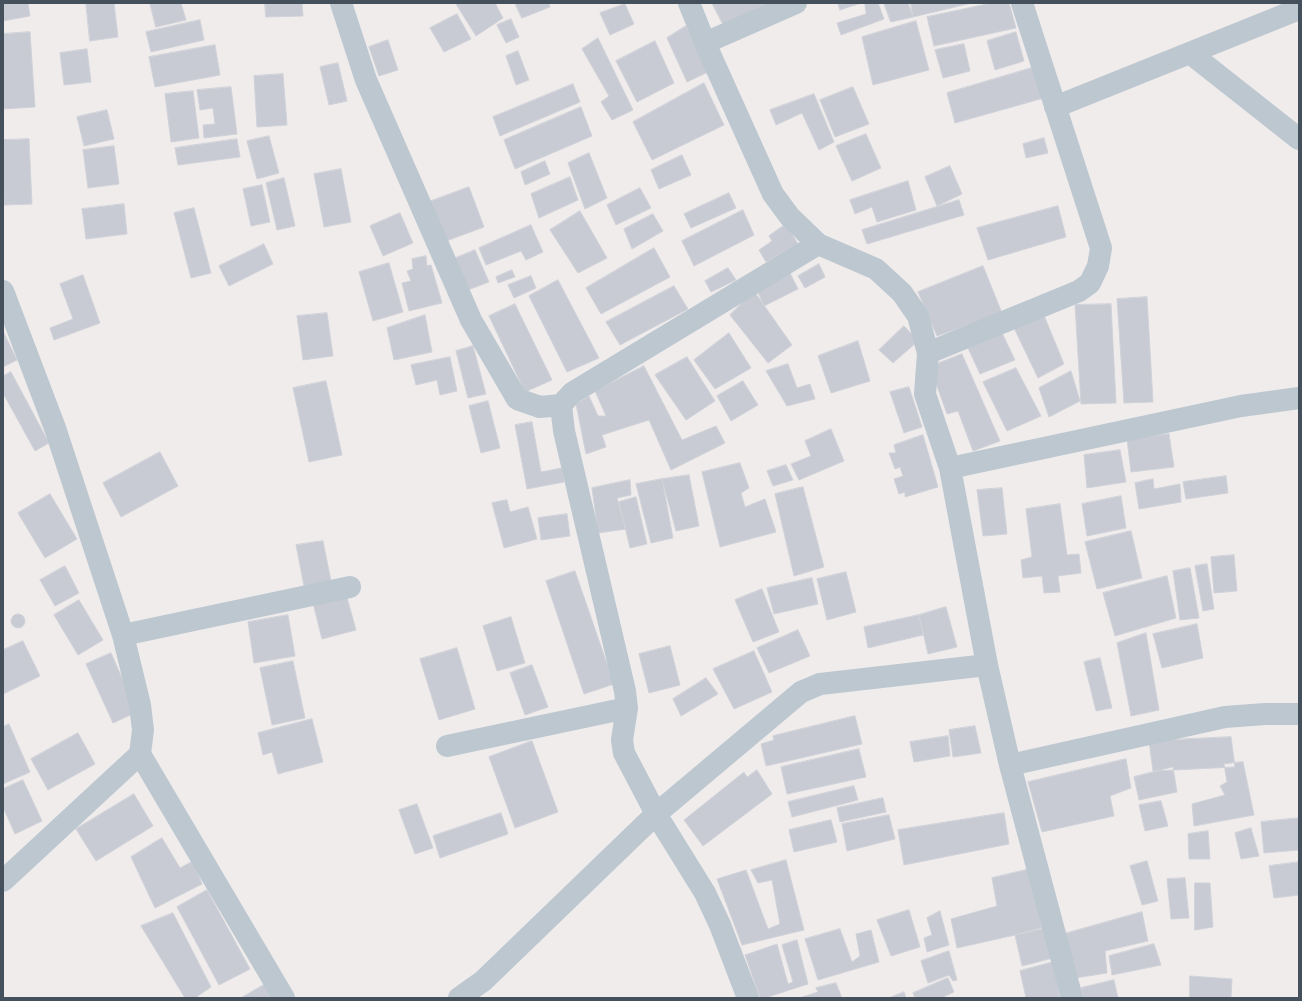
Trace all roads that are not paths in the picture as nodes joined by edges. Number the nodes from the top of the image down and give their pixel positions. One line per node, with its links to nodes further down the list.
1 (341, 3): 14 (street)
2 (689, 3): 6 (street)
3 (796, 3): 6 (street)
4 (1022, 3): 8 (street)
5 (1299, 9): 7 (street)
6 (706, 43): 10 (street)
7 (1190, 53): 8 (street); 9 (street)
8 (1055, 107): 12 (street)
9 (1299, 139)
10 (818, 244): 12 (street); 14 (street)
11 (3, 292): 17 (street)
12 (928, 353): 15 (street)
13 (1299, 398): 15 (street)
14 (561, 405): 19 (street)
15 (950, 468): 18 (street)
16 (350, 587): 17 (street)
17 (123, 635): 22 (street)
18 (987, 665): 23 (street); 24 (street)
19 (627, 708): 21 (street); 24 (street)
20 (1299, 714): 23 (street)
21 (447, 746)
22 (140, 754): 25 (street); 26 (street)
23 (1010, 765): 29 (street)
24 (656, 814): 27 (street); 28 (street)
25 (3, 881)
26 (284, 998)
27 (459, 998)
28 (748, 998)
29 (1072, 998)

